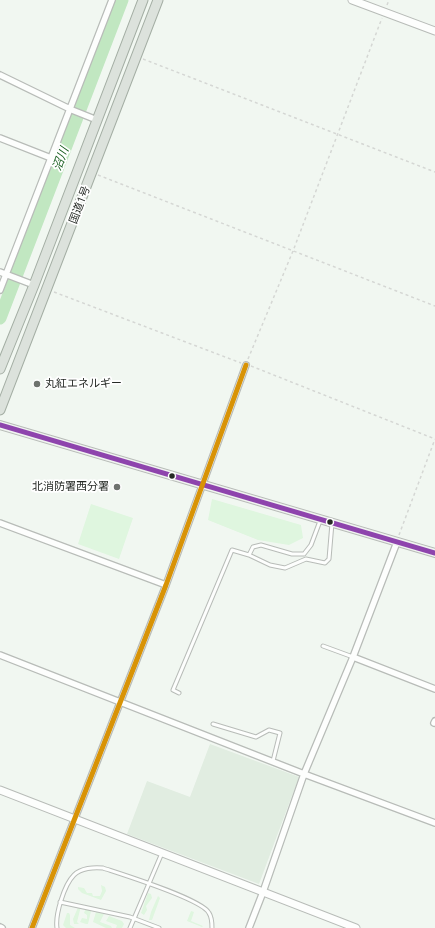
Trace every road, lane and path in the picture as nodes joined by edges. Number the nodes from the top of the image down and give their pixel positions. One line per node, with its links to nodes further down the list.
1 (112, 0): 9 (street)
2 (143, 0): 10 (highway, 国道1号)
3 (158, 0): 7 (highway, 国道1号)
4 (352, 0): 5 (street)
5 (384, 12): 6 (street); 11 (path)
6 (435, 31)
7 (136, 56): 11 (path); 15 (highway, 国道1号)
8 (0, 75): 9 (street)
9 (71, 110): 10 (street); 13 (street)
10 (97, 120): 19 (highway, 国道1号)
11 (337, 134): 14 (path); 16 (path)
12 (0, 138): 13 (street)
13 (51, 158): 18 (street)
14 (435, 172)
15 (92, 173): 16 (path); 21 (highway, 国道1号)
16 (293, 251): 22 (path); 23 (path)
17 (0, 272): 18 (street)
18 (8, 275): 19 (street); 20 (street)
19 (34, 285): 24 (highway, 国道1号)
20 (0, 290)
21 (47, 290): 23 (path); 25 (highway, 国道1号)
22 (435, 306)
23 (246, 365): 27 (path); 28 (street)
24 (0, 369)
25 (0, 410)
26 (0, 425): 28 (main road)
27 (435, 439): 32 (path)
28 (203, 485): 29 (main road); 35 (street)
29 (321, 520): 31 (main road); 34 (lane)
30 (0, 523): 35 (street)
31 (332, 523): 32 (main road); 34 (lane)
32 (397, 542): 33 (main road); 38 (street)
33 (435, 554)
34 (249, 555): 40 (lane)
35 (166, 585): 41 (street)
36 (323, 646): 38 (lane)
37 (0, 655): 41 (street)
38 (353, 658): 39 (street); 44 (street)
39 (435, 689)
40 (179, 693)
41 (120, 701): 43 (street); 46 (street)
42 (213, 724): 43 (lane)
43 (273, 761): 44 (street)
44 (304, 774): 47 (street); 50 (street)
45 (0, 790): 46 (street)
46 (75, 819): 48 (street); 53 (street)
47 (435, 823)
48 (162, 853): 49 (lane); 50 (street)
49 (149, 884): 51 (lane); 52 (lane); 57 (lane)
50 (263, 892): 58 (street); 59 (street)
51 (60, 902): 52 (lane); 54 (lane)
52 (134, 919): 55 (lane); 56 (lane)
53 (32, 928)
54 (56, 928)
55 (130, 928)
56 (159, 928)
57 (212, 928)
58 (249, 928)
59 (356, 928)

